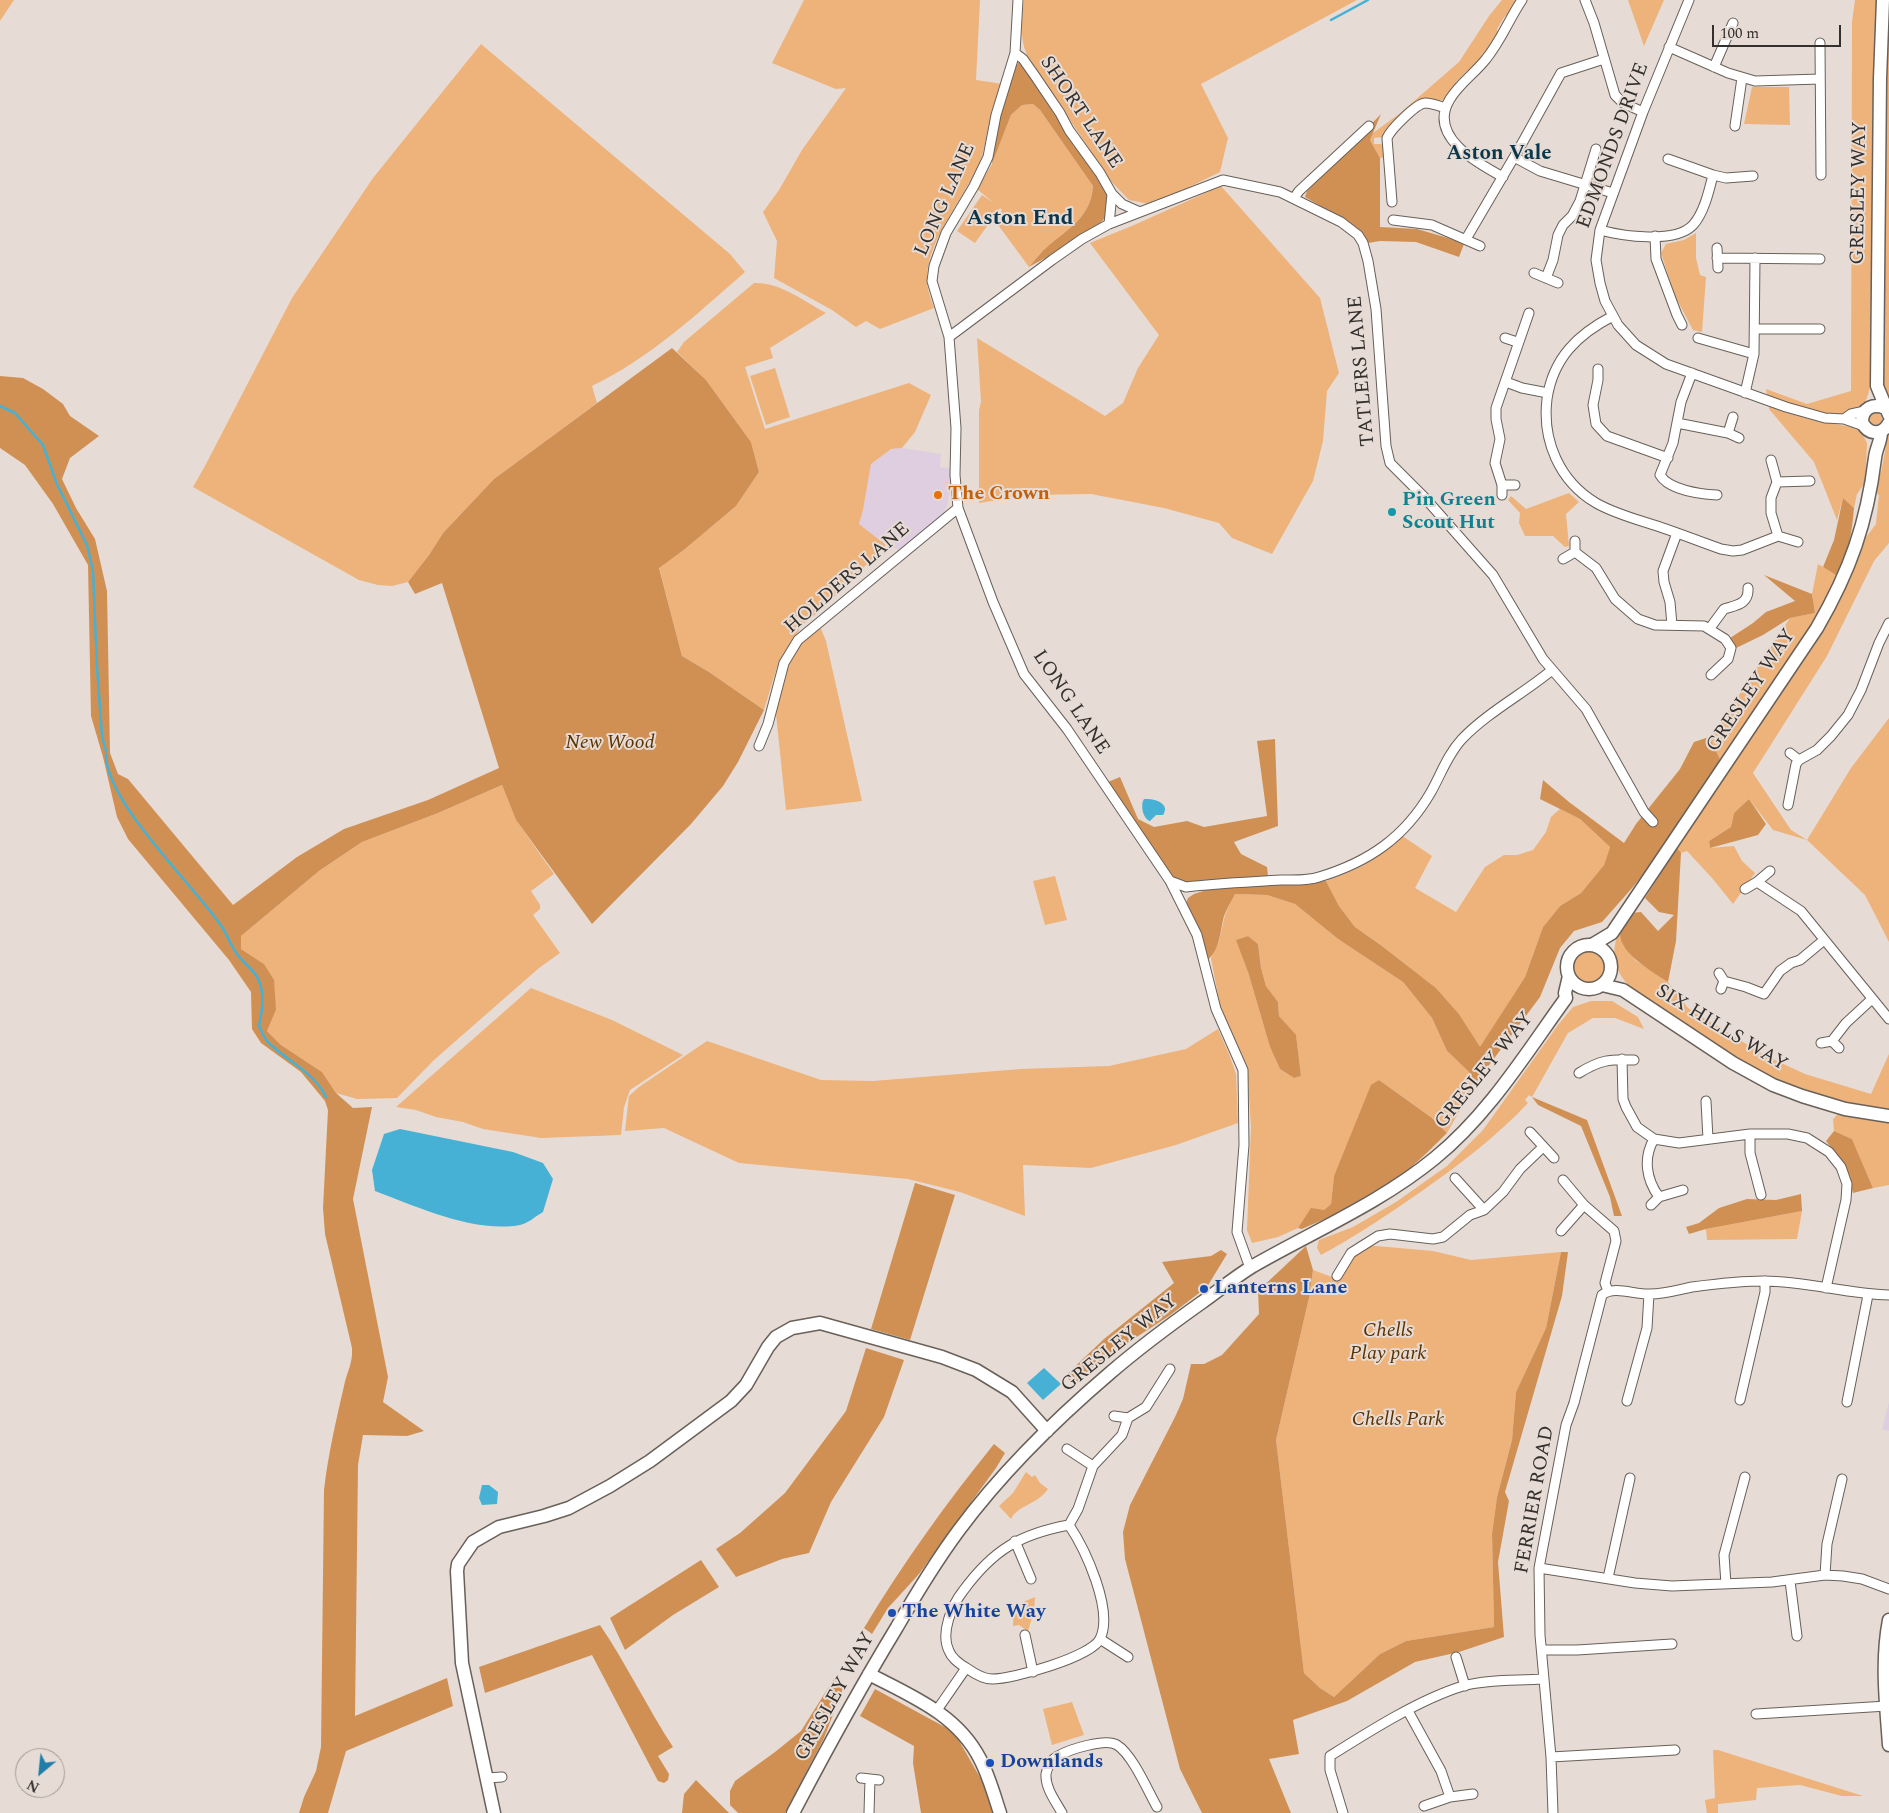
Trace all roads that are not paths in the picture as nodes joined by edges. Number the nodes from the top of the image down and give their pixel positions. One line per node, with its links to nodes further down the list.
1 (1018, 0): 9 (street, LONG LANE)
2 (1522, 0): 14 (street)
3 (1585, 0): 10 (street)
4 (1689, 0): 8 (street, EDMONDS DRIVE)
5 (1883, 0): 62 (street, GRESLEY WAY)
6 (1733, 23): 11 (street)
7 (1820, 43): 13 (street)
8 (1669, 48): 11 (street); 15 (street, EDMONDS DRIVE)
9 (1015, 53): 29 (street, SHORT LANE); 52 (street, LONG LANE)
10 (1604, 59): 15 (street); 20 (street)
11 (1714, 67): 12 (street)
12 (1742, 78): 13 (street); 17 (street)
13 (1820, 79): 21 (street)
14 (1445, 108): 25 (street); 31 (street)
15 (1643, 112): 28 (street, EDMONDS DRIVE)
16 (1369, 126): 30 (street)
17 (1735, 126)
18 (1596, 149): 26 (street)
19 (1680, 152): 22 (street)
20 (1514, 157): 25 (street); 26 (street)
21 (1810, 167)
22 (1713, 175): 23 (street); 36 (street)
23 (1740, 176): 24 (street); 27 (street)
24 (1753, 176)
25 (1503, 177): 37 (street)
26 (1585, 184): 28 (street); 45 (street)
27 (1739, 187)
28 (1613, 193): 35 (street, EDMONDS DRIVE)
29 (1112, 194): 32 (street, SHORT LANE); 34 (street, SHORT LANE)
30 (1294, 198): 32 (street, TATLERS LANE); 91 (street, TATLERS LANE)
31 (1392, 202)
32 (1140, 212): 34 (street, TATLERS LANE)
33 (1393, 220): 37 (street)
34 (1109, 224): 52 (street, TATLERS LANE)
35 (1600, 230): 36 (street); 48 (street, EDMONDS DRIVE)
36 (1654, 236): 49 (street)
37 (1466, 239): 38 (street)
38 (1480, 246)
39 (1717, 248): 40 (street)
40 (1717, 258): 41 (street); 43 (street)
41 (1755, 258): 42 (street); 50 (street)
42 (1820, 259)
43 (1718, 268)
44 (1534, 273): 45 (street)
45 (1546, 278): 46 (street)
46 (1558, 283)
47 (1529, 312): 55 (street)
48 (1613, 316): 58 (street, EDMONDS DRIVE); 63 (street)
49 (1682, 325)
50 (1754, 328): 51 (street); 56 (street)
51 (1820, 329)
52 (949, 337): 80 (street, LONG LANE)
53 (1505, 338): 55 (street)
54 (1698, 338): 56 (street)
55 (1517, 342): 61 (street)
56 (1754, 354): 64 (street)
57 (1598, 369): 59 (street)
58 (1692, 373): 64 (street, EDMONDS DRIVE); 69 (street)
59 (1598, 380): 60 (street); 72 (street)
60 (1608, 381)
61 (1506, 382): 63 (street); 76 (street)
62 (1877, 386): 65 (street, GRESLEY WAY); 68 (street, GRESLEY WAY)
63 (1548, 393): 81 (street)
64 (1745, 393): 67 (street, EDMONDS DRIVE)
65 (1867, 409): 67 (street, EDMONDS DRIVE); 68 (street); 68 (street, GRESLEY WAY)
66 (1733, 417): 70 (street)
67 (1844, 419): 68 (street, EDMONDS DRIVE)
68 (1883, 422): 102 (street, GRESLEY WAY)
69 (1677, 423): 70 (street); 72 (street)
70 (1728, 433): 71 (street)
71 (1739, 438)
72 (1668, 458): 79 (street)
73 (1771, 460): 75 (street)
74 (1810, 481): 75 (street)
75 (1777, 482): 82 (street)
76 (1502, 485): 77 (street); 78 (street)
77 (1515, 486)
78 (1502, 495)
79 (1717, 495)
80 (958, 508): 93 (street, HOLDERS LANE); 99 (street, LONG LANE)
81 (1677, 533): 82 (street); 89 (street)
82 (1778, 536): 84 (street)
83 (1575, 541): 85 (street)
84 (1798, 542)
85 (1575, 552): 86 (street); 89 (street)
86 (1563, 559)
87 (1748, 588): 90 (street)
88 (1889, 623): 95 (street)
89 (1672, 625): 90 (street)
90 (1710, 628): 92 (street)
91 (1552, 670): 97 (street, TATLERS LANE); 99 (street)
92 (1711, 675)
93 (759, 746)
94 (1790, 753): 95 (street)
95 (1799, 760): 96 (street)
96 (1788, 804)
97 (1653, 822)
98 (1770, 871): 100 (street)
99 (1170, 881): 136 (street)
100 (1757, 882): 101 (street); 103 (street)
101 (1745, 889)
102 (1612, 933): 104 (street, GRESLEY WAY); 105 (street, GRESLEY WAY)
103 (1824, 940): 107 (street); 113 (street)
104 (1592, 945): 105 (street); 108 (street, GRESLEY WAY)
105 (1608, 957): 106 (street, GRESLEY WAY)
106 (1610, 971): 109 (street); 111 (street, SIX HILLS WAY)
107 (1718, 973)
108 (1569, 976): 110 (street); 112 (street, GRESLEY WAY)
109 (1602, 985): 110 (street, GRESLEY WAY); 111 (street, SIX HILLS WAY)
110 (1587, 988): 112 (street, GRESLEY WAY)
111 (1624, 990): 120 (street, SIX HILLS WAY)
112 (1566, 998): 136 (street, GRESLEY WAY)
113 (1872, 999): 114 (street); 115 (street)
114 (1889, 1019)
115 (1821, 1042)
116 (1622, 1059): 117 (street); 118 (street); 123 (street)
117 (1634, 1060)
118 (1579, 1073)
119 (1706, 1101): 124 (street)
120 (1889, 1116)
121 (1530, 1132): 125 (street)
122 (1750, 1134): 124 (street); 130 (street); 139 (street)
123 (1654, 1139): 124 (street); 131 (street)
124 (1708, 1139)
125 (1544, 1147): 126 (street); 134 (street)
126 (1554, 1158)
127 (1455, 1178): 134 (street)
128 (1563, 1180): 132 (street)
129 (1683, 1190): 131 (street)
130 (1760, 1195)
131 (1659, 1197): 133 (street)
132 (1584, 1204): 135 (street); 140 (street, FERRIER ROAD)
133 (1650, 1204)
134 (1484, 1210): 137 (street)
135 (1562, 1231)
136 (1250, 1268): 150 (street, GRESLEY WAY)
137 (1337, 1276)
138 (1766, 1281): 139 (street); 141 (street); 145 (street)
139 (1826, 1288): 142 (street)
140 (1608, 1291): 141 (street); 158 (street, FERRIER ROAD)
141 (1649, 1294): 146 (street)
142 (1868, 1295): 143 (street); 147 (street)
143 (1889, 1295)
144 (1170, 1369): 149 (street)
145 (1740, 1400)
146 (1627, 1401)
147 (1847, 1402)
148 (1114, 1416): 149 (street)
149 (1128, 1418): 152 (street)
150 (1047, 1431): 175 (street, GRESLEY WAY); 186 (street)
151 (1067, 1449): 152 (street)
152 (1093, 1466): 156 (street)
153 (1745, 1477): 163 (street)
154 (1630, 1478): 160 (street)
155 (1842, 1479): 159 (street)
156 (1069, 1525): 157 (street); 168 (street)
157 (1015, 1541): 161 (street); 173 (street)
158 (1539, 1568): 160 (street); 170 (street, FERRIER ROAD)
159 (1825, 1575): 162 (street); 164 (street)
160 (1608, 1578): 163 (street)
161 (1031, 1579)
162 (1790, 1581): 163 (street); 167 (street)
163 (1726, 1584)
164 (1889, 1590)
165 (1889, 1620): 178 (street)
166 (1025, 1635): 174 (street)
167 (1797, 1636)
168 (1100, 1639): 171 (street); 174 (street)
169 (1672, 1644): 170 (street)
170 (1542, 1650): 176 (street, FERRIER ROAD)
171 (1128, 1657)
172 (1456, 1658): 177 (street)
173 (966, 1668): 174 (street); 179 (street)
174 (1033, 1672)
175 (869, 1674): 179 (street); 193 (street, GRESLEY WAY)
176 (1544, 1679): 177 (street); 184 (street, FERRIER ROAD)
177 (1465, 1686): 180 (street)
178 (1887, 1706): 181 (street); 182 (street)
179 (936, 1710): 195 (street)
180 (1408, 1710): 189 (street); 197 (street)
181 (1756, 1714)
182 (1889, 1745)
183 (1675, 1750): 184 (street)
184 (1551, 1757): 198 (street, FERRIER ROAD)
185 (502, 1777): 186 (street)
186 (487, 1778): 192 (street)
187 (870, 1779): 194 (street)
188 (1473, 1794): 189 (street)
189 (1450, 1797): 191 (street)
190 (1156, 1806): 196 (street)
191 (1424, 1806)
192 (494, 1813)
193 (793, 1813)
194 (869, 1813)
195 (1000, 1813)
196 (1062, 1813)
197 (1343, 1813)
198 (1553, 1813)

